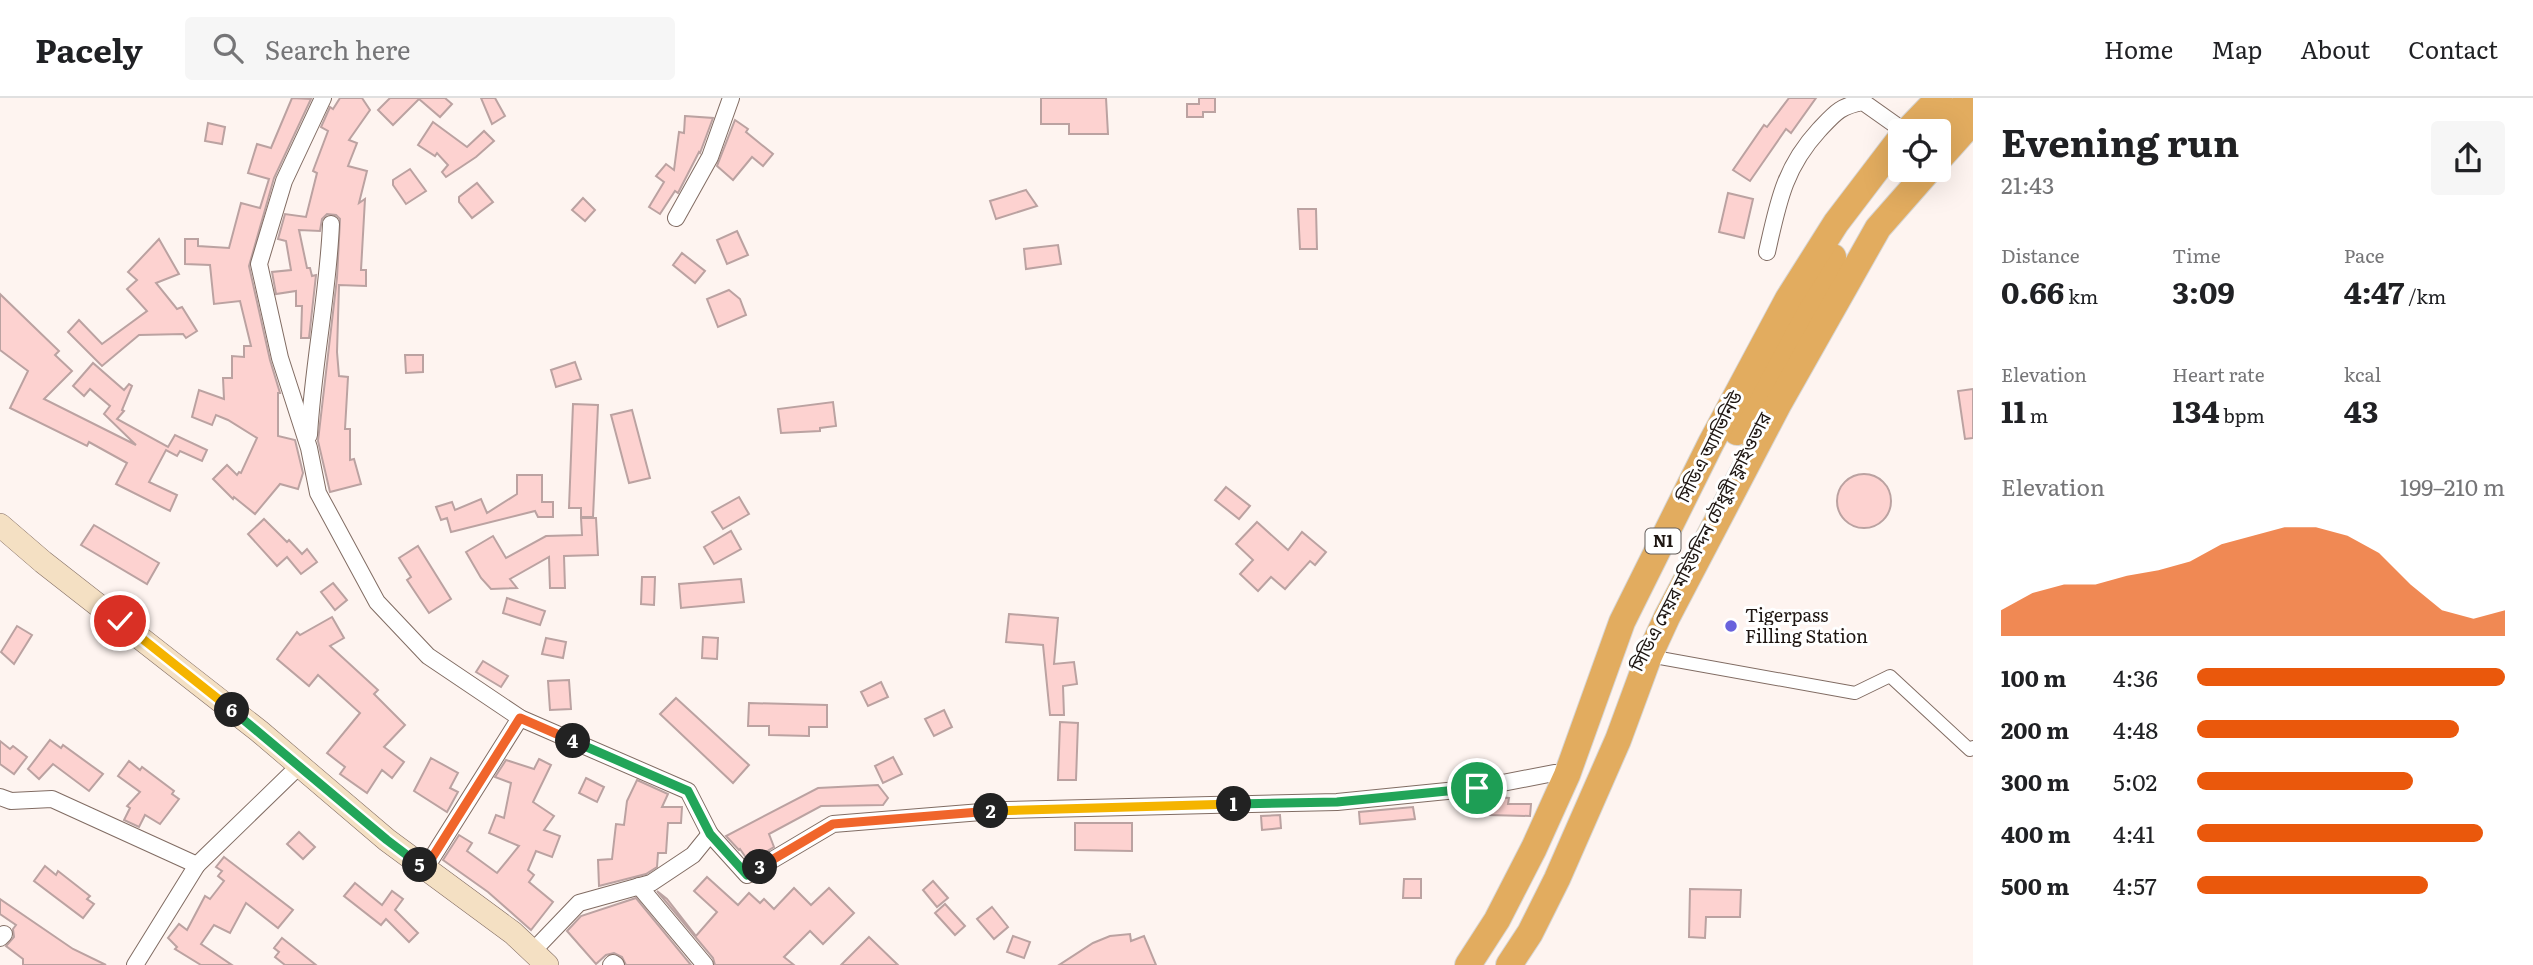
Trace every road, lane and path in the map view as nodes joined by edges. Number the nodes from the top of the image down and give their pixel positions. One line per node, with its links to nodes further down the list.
1 (323, 98): 15 (street)
2 (731, 98): 12 (street)
3 (1970, 98): 5 (highway)
4 (1888, 119): 14 (street)
5 (1931, 119)
6 (1973, 121): 7 (highway)
7 (1951, 146)
8 (1888, 155): 21 (highway, সিডিএ অ্যাভিনিউ / N1)
9 (1888, 176): 31 (highway)
10 (1899, 182): 32 (highway, সিডিএ মেয়র মহিউদ্দিন চৌধুরী ফ্লাইওভার)
11 (1919, 182): 17 (highway, N1)
12 (676, 218)
13 (331, 224): 15 (street)
14 (1767, 252)
15 (309, 448): 18 (street)
16 (0, 525): 20 (main road)
17 (1648, 656): 19 (street); 33 (highway, N1)
18 (520, 718): 23 (street); 25 (street)
19 (1973, 747)
20 (299, 766): 24 (street); 25 (main road)
21 (1567, 775): 23 (street); 30 (highway, সিডিএ অ্যাভিনিউ / N1)
22 (0, 797): 24 (street)
23 (710, 834): 26 (street)
24 (197, 865): 28 (street)
25 (425, 869): 27 (main road)
26 (639, 887): 27 (street); 29 (street)
27 (540, 958)
28 (135, 965)
29 (705, 965)
30 (1468, 965)
31 (1488, 965)
32 (1503, 965)
33 (1509, 965)

